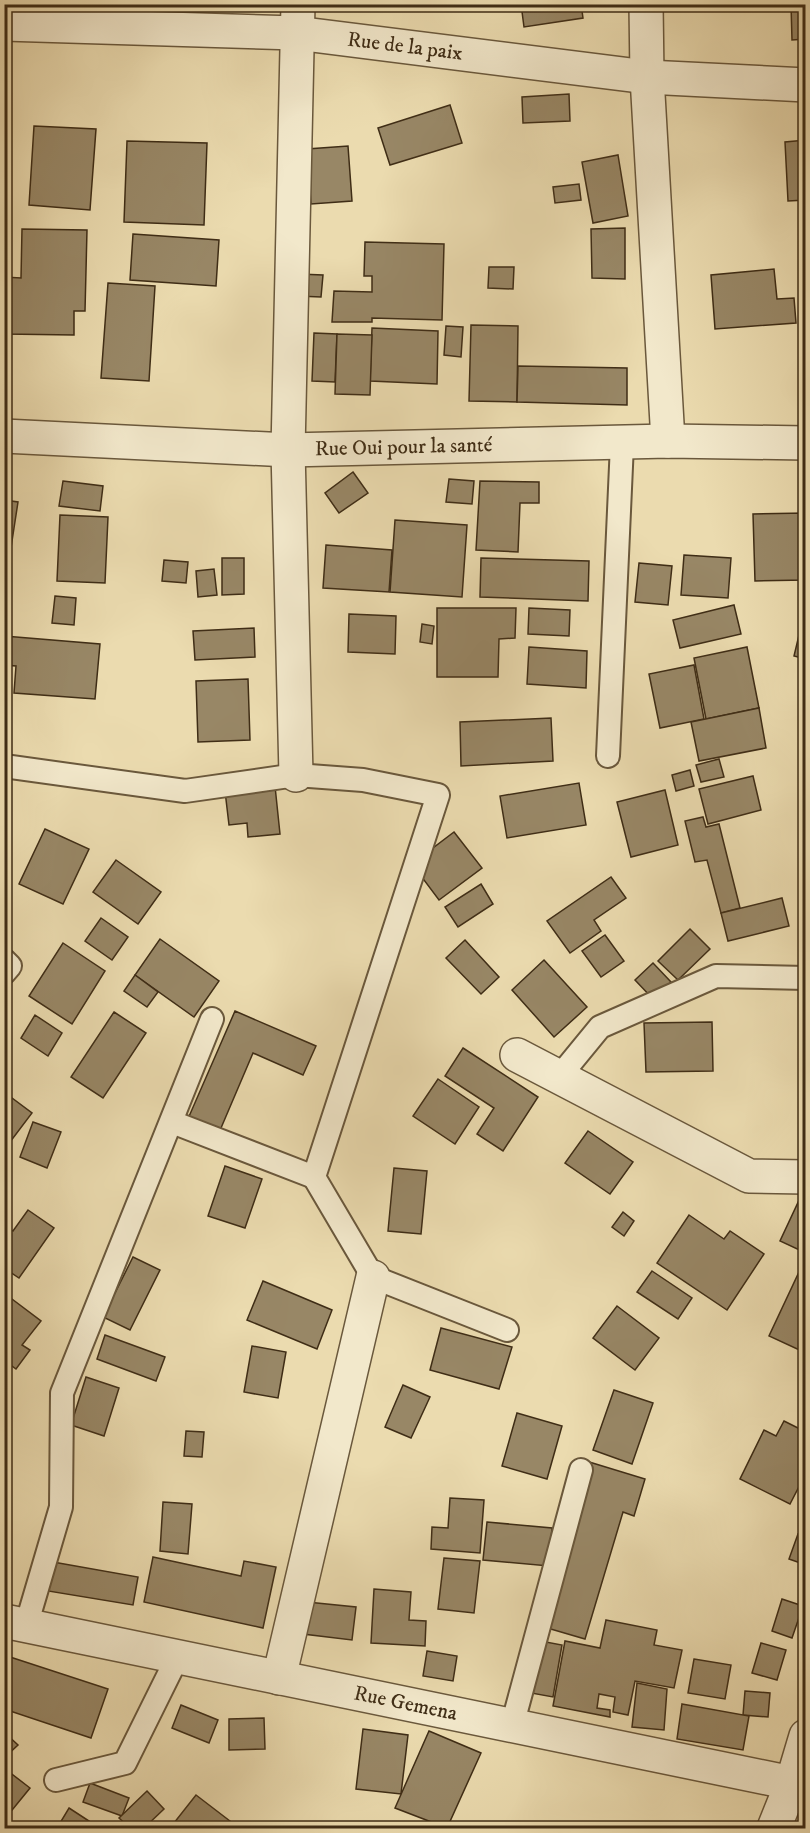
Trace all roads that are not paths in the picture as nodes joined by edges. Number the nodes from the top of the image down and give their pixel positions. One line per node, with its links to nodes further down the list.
1 (646, 4): 4 (street)
2 (297, 19): 3 (street, Rue de la paix); 4 (street, Rue de la paix); 10 (street)
3 (4, 24)
4 (647, 77): 5 (street, Rue de la paix); 7 (street)
5 (806, 85)
6 (4, 436): 10 (street, Rue Oui pour la santé)
7 (668, 441): 8 (street, Rue Oui pour la santé); 9 (street, Rue Oui pour la santé)
8 (806, 443)
9 (622, 444): 10 (street, Rue Oui pour la santé); 11 (lane)
10 (288, 450): 13 (street)
11 (608, 756)
12 (4, 766): 13 (lane)
13 (296, 775): 21 (lane)
14 (4, 960): 15 (lane)
15 (4, 973)
16 (806, 978): 19 (lane)
17 (212, 1019): 20 (lane)
18 (517, 1055): 19 (street)
19 (559, 1077): 22 (street)
20 (172, 1122): 21 (lane); 26 (lane)
21 (314, 1177): 23 (lane)
22 (806, 1177)
23 (374, 1278): 24 (lane); 28 (street)
24 (507, 1330)
25 (581, 1470): 29 (lane)
26 (15, 1624): 27 (street, Rue Gemena)
27 (177, 1658): 28 (street, Rue Gemena); 31 (lane)
28 (279, 1678): 29 (street, Rue Gemena)
29 (512, 1726): 32 (street, Rue Gemena)
30 (806, 1736): 32 (street)
31 (57, 1780)
32 (799, 1785): 33 (street)
33 (774, 1828)

